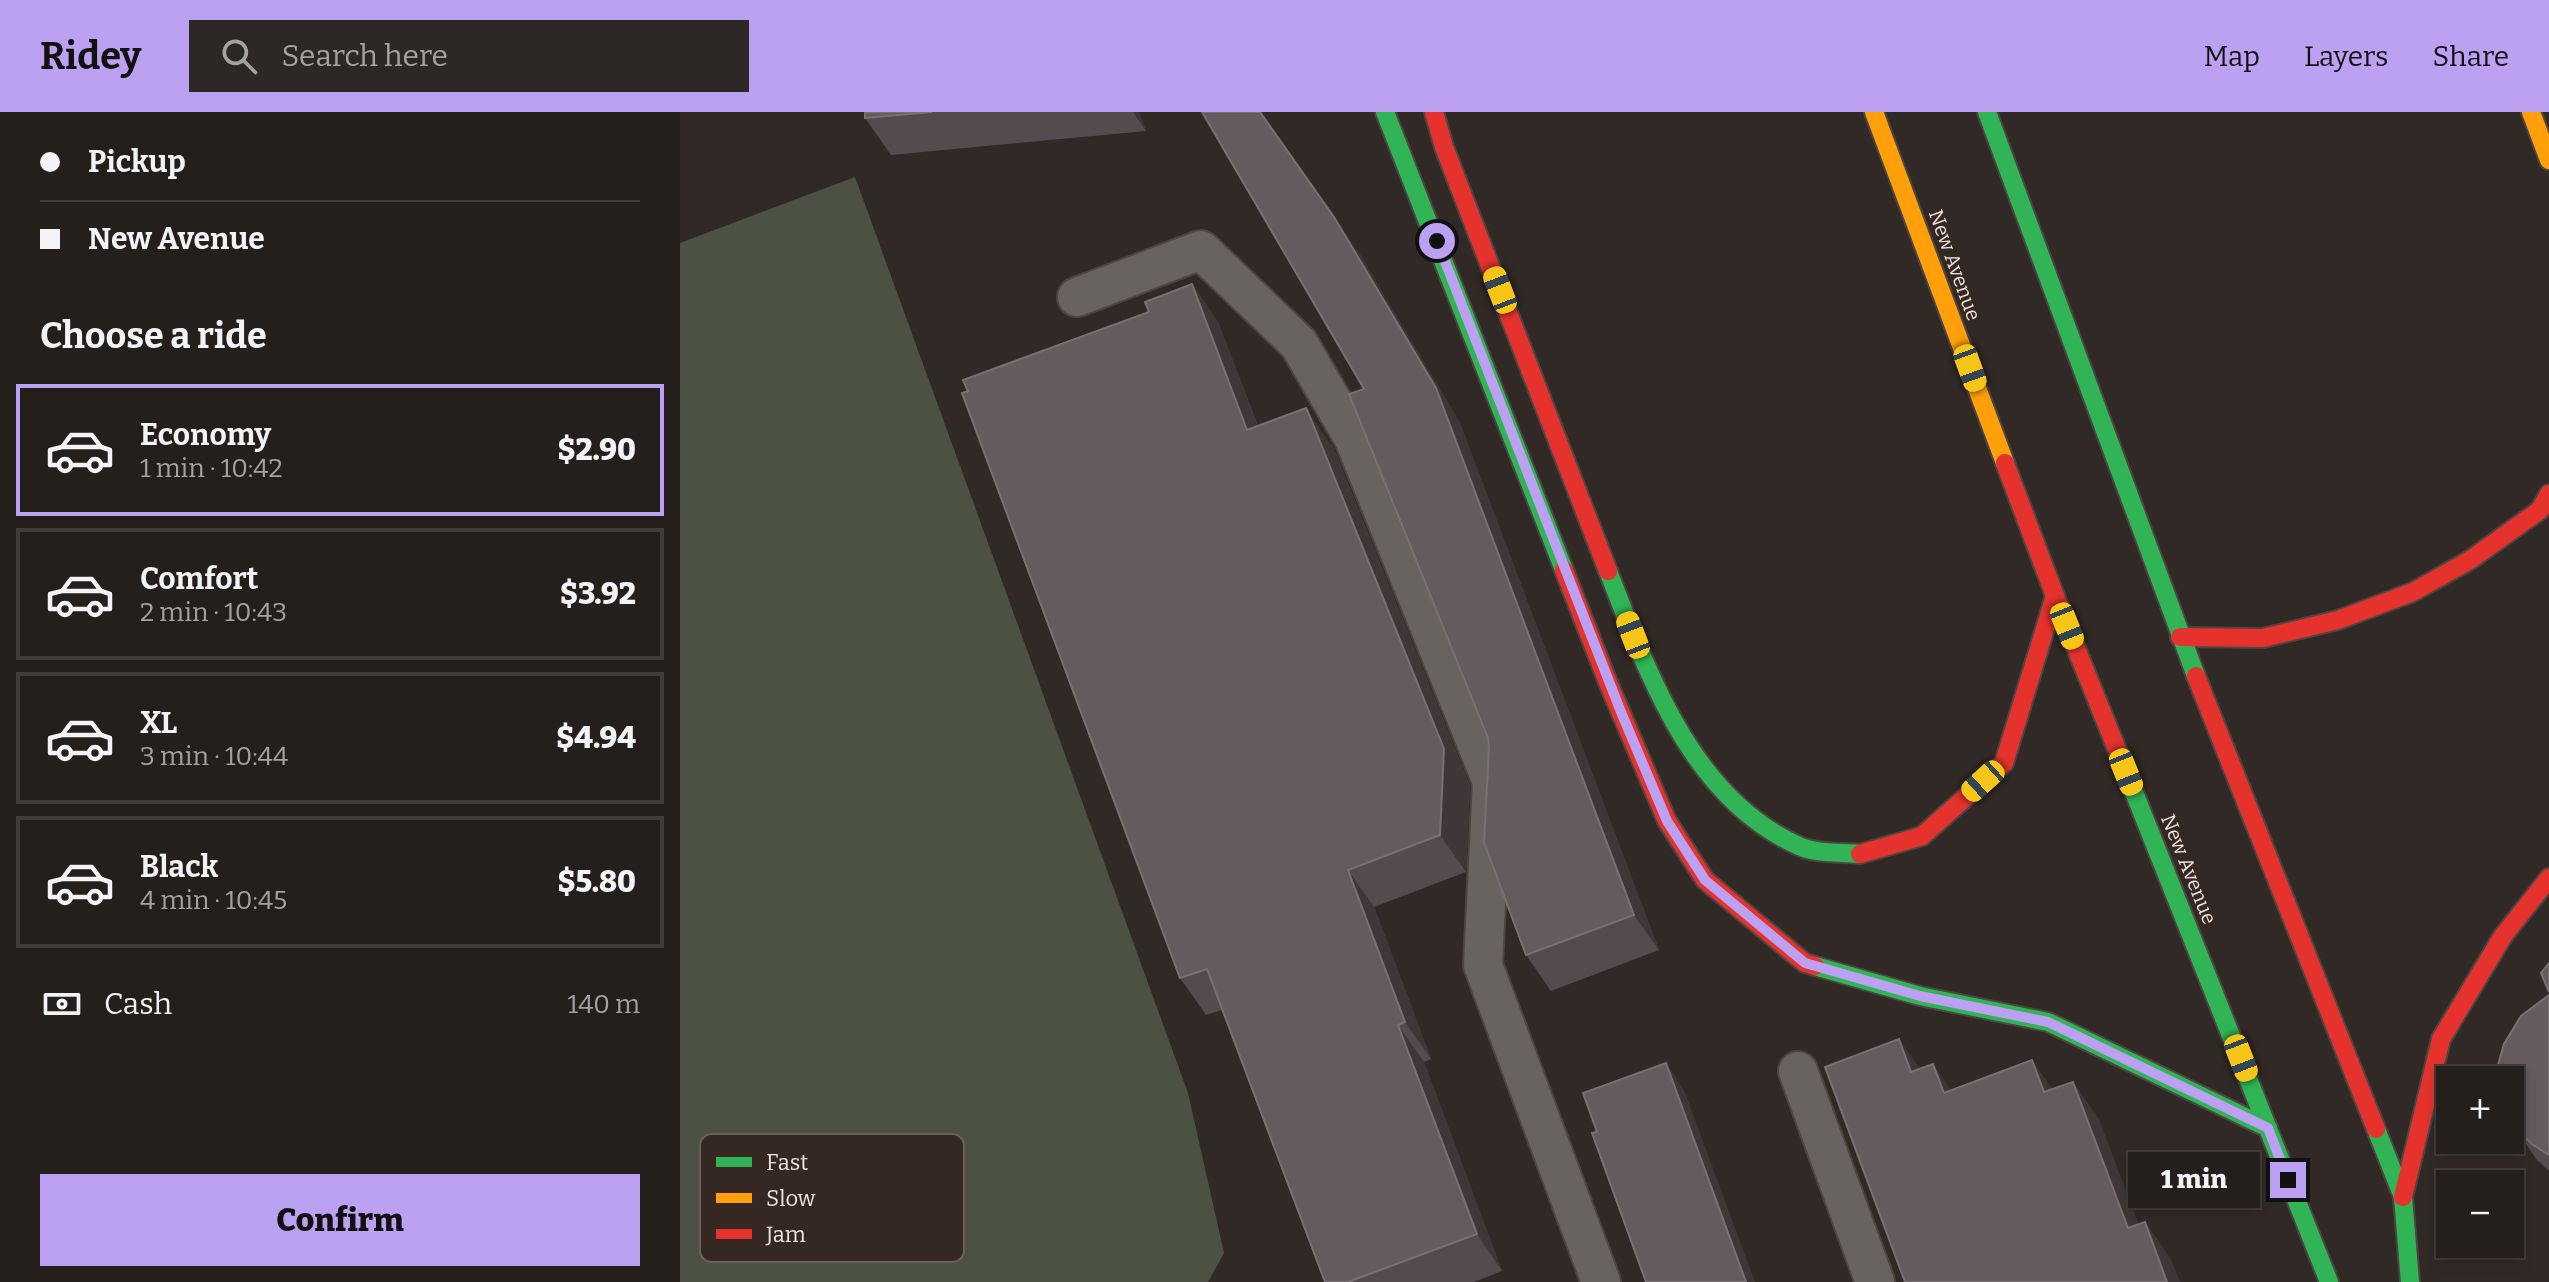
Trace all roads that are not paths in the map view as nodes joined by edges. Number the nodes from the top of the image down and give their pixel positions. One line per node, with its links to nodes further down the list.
1 (1385, 112): 13 (main road)
2 (1434, 112): 9 (main road)
3 (1874, 112): 9 (main road, New Avenue)
4 (1987, 112): 10 (main road)
5 (2531, 112): 6 (main road)
6 (2549, 160)
7 (1077, 297): 15 (lane)
8 (2549, 494): 10 (main road)
9 (2055, 596): 13 (main road, New Avenue)
10 (2180, 637): 14 (main road)
11 (2549, 878): 14 (main road)
12 (1798, 1071): 16 (lane)
13 (2268, 1128): 17 (main road, New Avenue)
14 (2403, 1197): 18 (main road)
15 (1601, 1282)
16 (1875, 1282)
17 (2329, 1282)
18 (2410, 1282)

